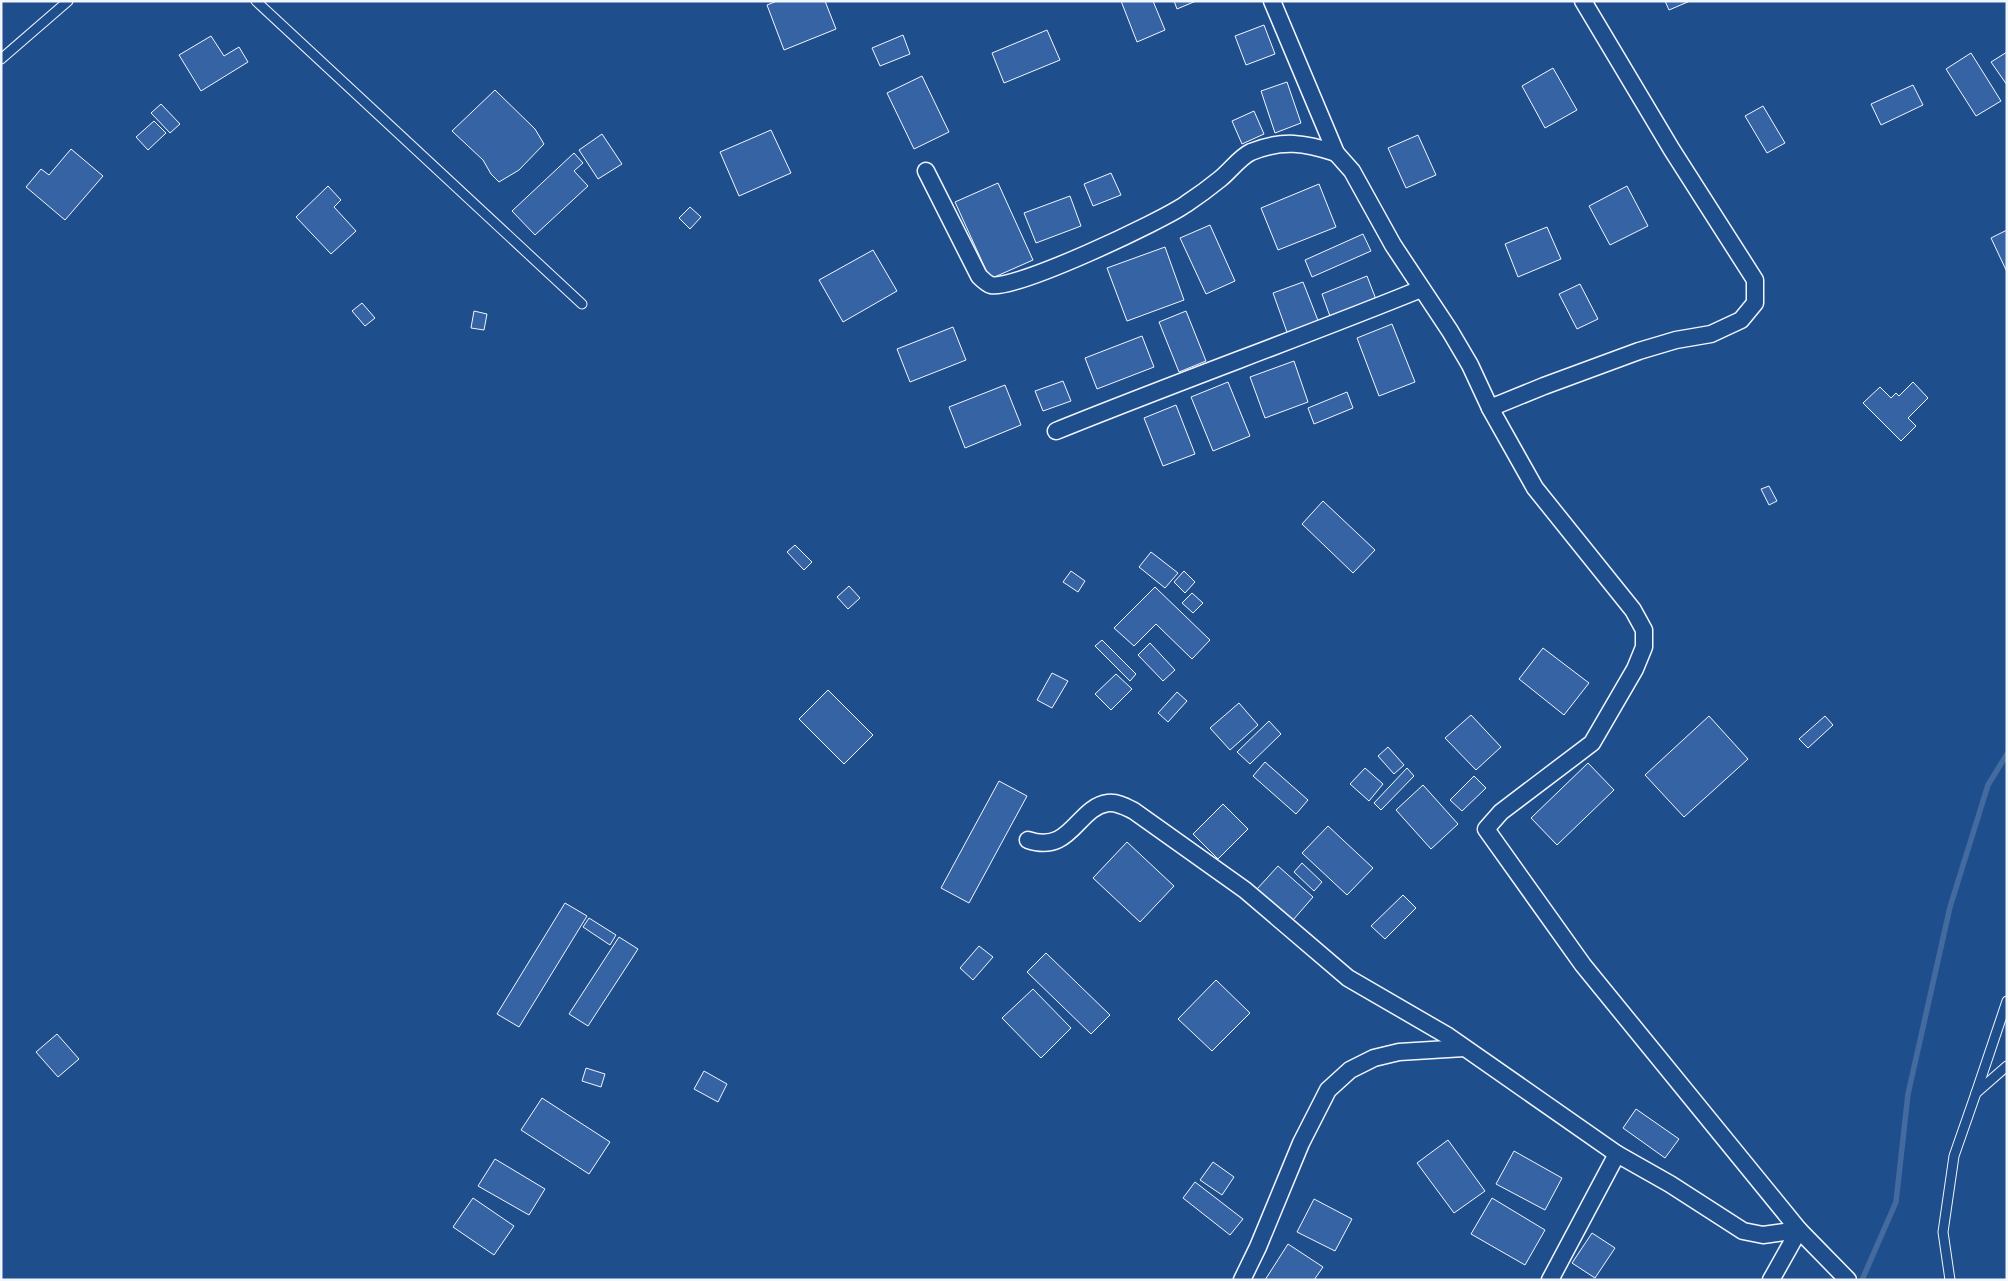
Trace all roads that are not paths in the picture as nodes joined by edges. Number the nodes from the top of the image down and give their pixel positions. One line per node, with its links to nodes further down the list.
1 (68, 1): 5 (lane)
2 (256, 1): 9 (lane)
3 (1272, 1): 6 (street)
4 (1583, 1): 10 (street)
5 (1, 59)
6 (1336, 153): 7 (street); 8 (street)
7 (926, 171)
8 (1421, 289): 10 (street); 11 (street)
9 (582, 304)
10 (1490, 408): 18 (street)
11 (1056, 431)
12 (1028, 840): 14 (street)
13 (2007, 1001): 16 (lane)
14 (1464, 1048): 17 (street); 19 (street)
15 (2007, 1066): 16 (lane)
16 (1976, 1093): 23 (lane)
17 (1617, 1154): 18 (street); 20 (street)
18 (1799, 1230): 21 (street); 22 (street)
19 (1242, 1280)
20 (1550, 1280)
21 (1771, 1280)
22 (1848, 1280)
23 (1950, 1280)

